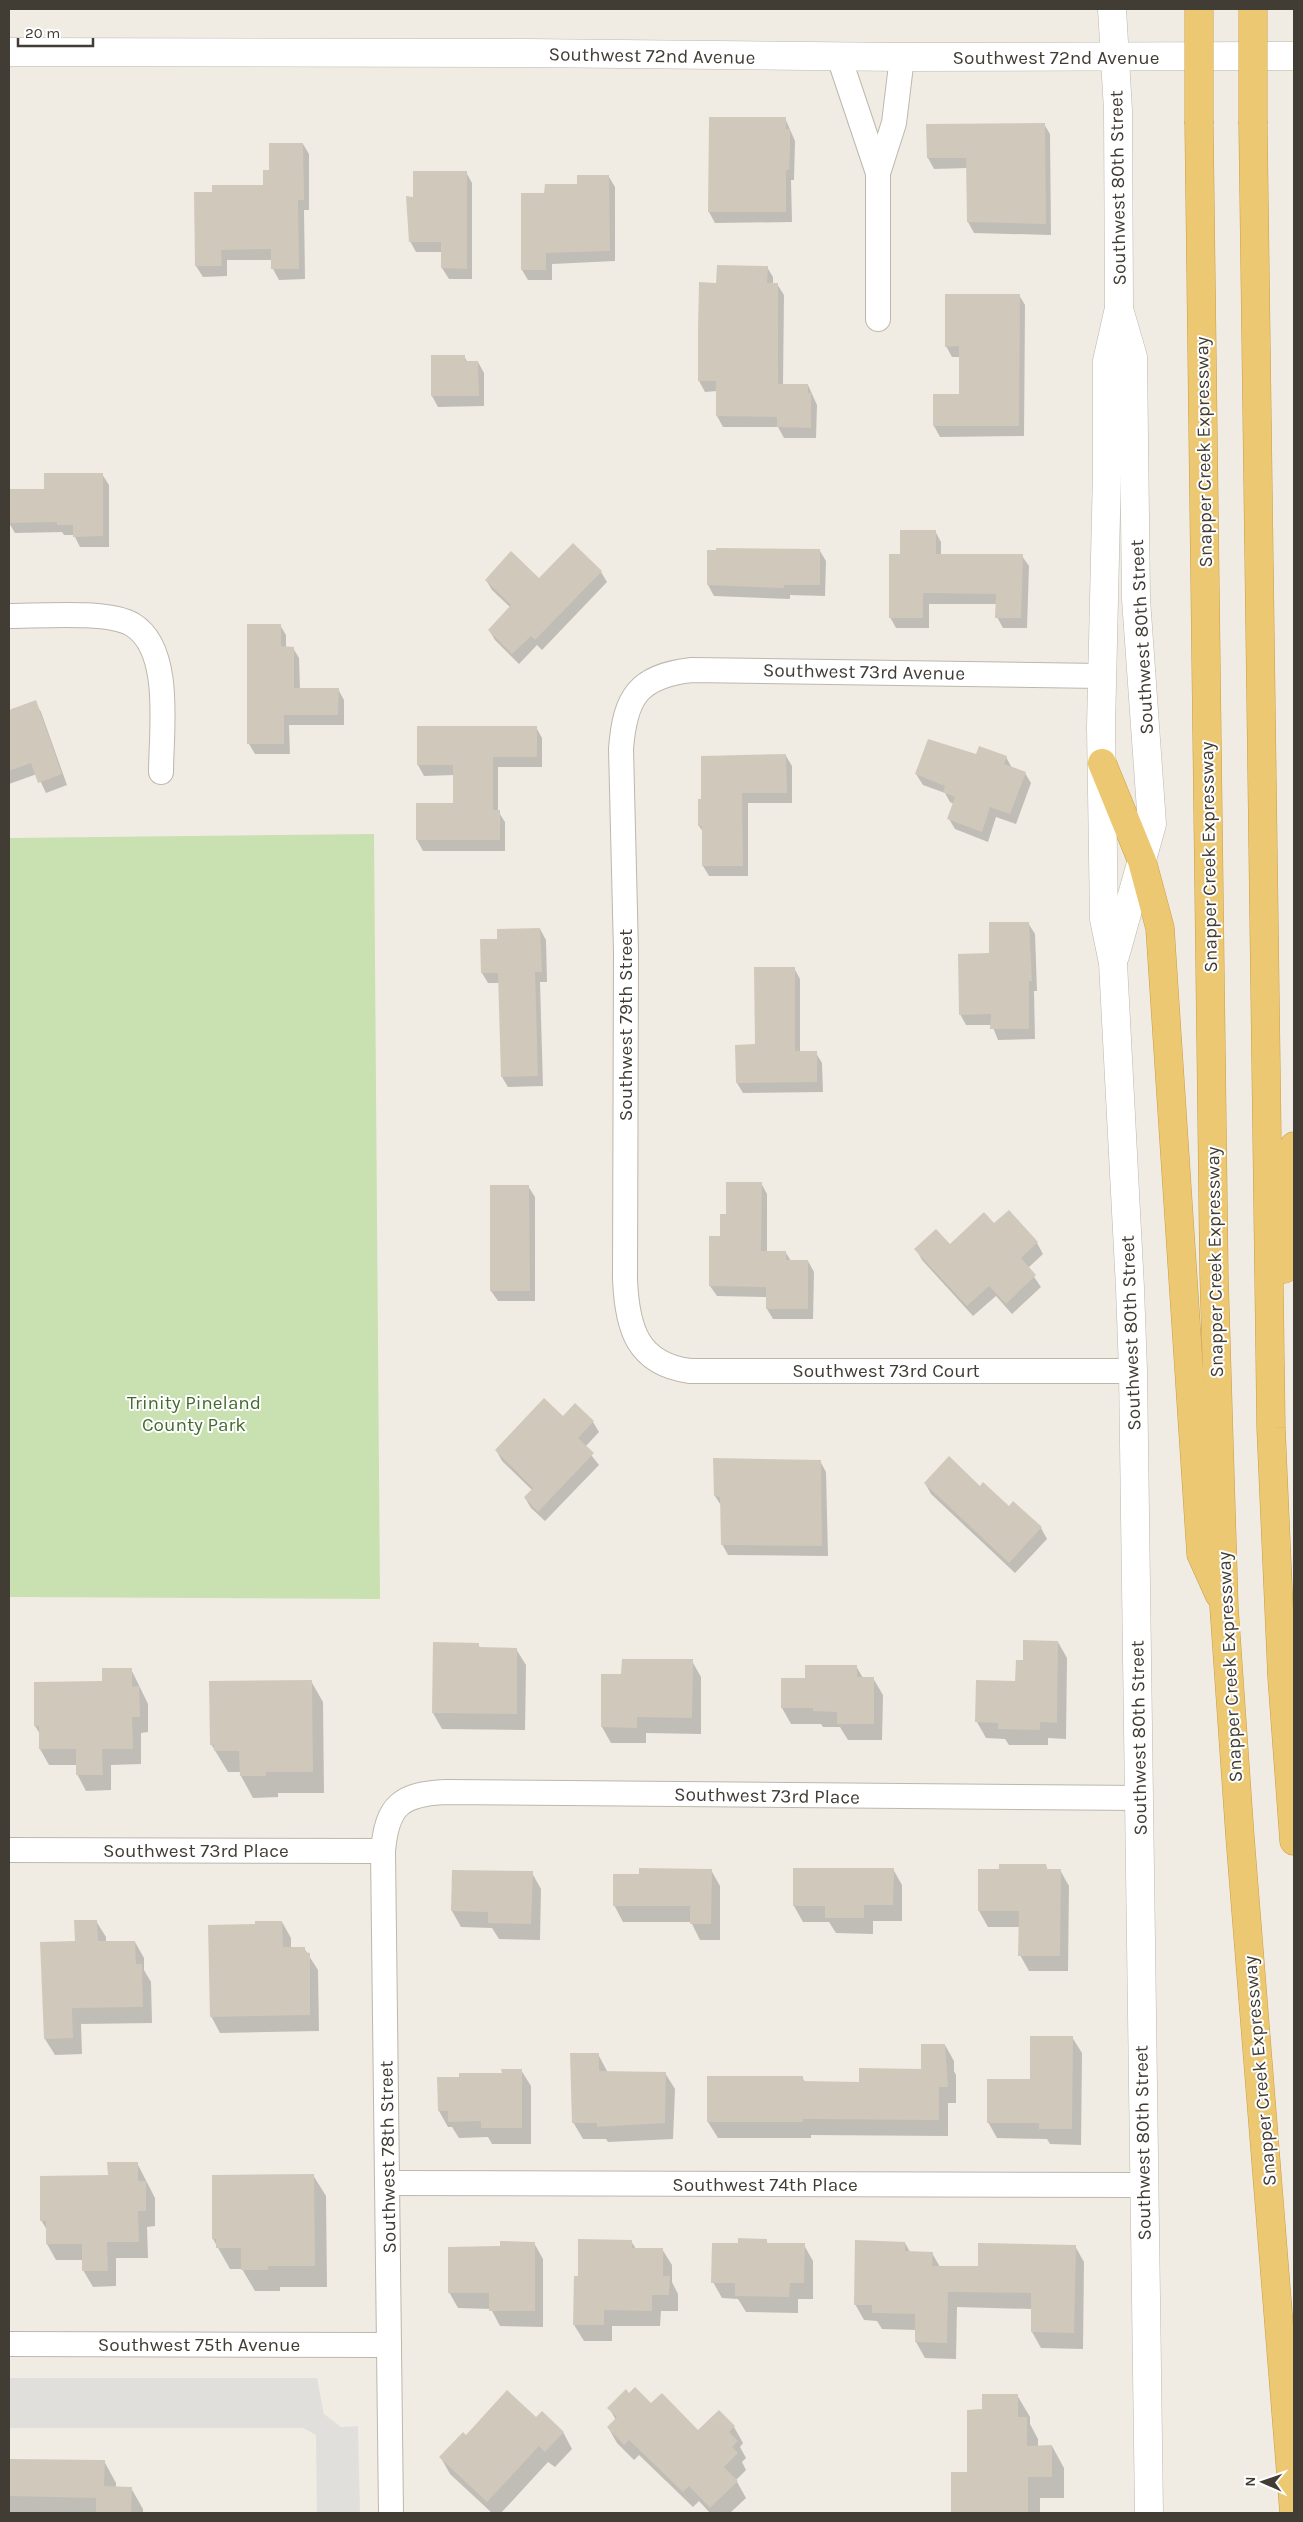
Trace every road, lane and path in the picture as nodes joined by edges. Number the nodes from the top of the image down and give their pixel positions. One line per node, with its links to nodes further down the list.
1 (1112, 9): 8 (street, Southwest 80th Street)
2 (1199, 9): 25 (highway, Snapper Creek Expressway, bridge)
3 (1253, 9): 24 (highway, bridge)
4 (9, 52): 6 (street, Southwest 72nd Avenue)
5 (1294, 56): 8 (street, Southwest 72nd Avenue)
6 (839, 57): 7 (street, Southwest 72nd Avenue); 9 (street)
7 (902, 57): 8 (street, Southwest 72nd Avenue); 10 (street)
8 (1114, 57): 12 (street, Southwest 80th Street)
9 (861, 121): 10 (street); 11 (street)
10 (894, 122): 11 (street)
11 (878, 173): 13 (street)
12 (1119, 308): 15 (street, Southwest 80th Street); 19 (street, Southwest 80th Street)
13 (878, 320)
14 (9, 616): 18 (street)
15 (1102, 676): 16 (street, Southwest 73rd Avenue); 17 (street, Southwest 80th Street)
16 (634, 696): 22 (street, Southwest 79th Street)
17 (1102, 763): 19 (highway); 20 (street, Southwest 80th Street)
18 (161, 772)
19 (1142, 861): 20 (street, Southwest 80th Street); 25 (highway)
20 (1113, 963): 23 (street, Southwest 80th Street)
21 (1294, 1146): 24 (highway)
22 (645, 1352): 23 (street, Southwest 73rd Court)
23 (1132, 1370): 26 (street, Southwest 80th Street)
24 (1271, 1428): 28 (highway)
25 (1224, 1607): 37 (highway, Snapper Creek Expressway)
26 (1140, 1798): 27 (street, Southwest 73rd Place); 32 (street, Southwest 80th Street)
27 (397, 1804): 30 (street, Southwest 78th Street)
28 (1294, 1841)
29 (9, 1850): 30 (street, Southwest 73rd Place)
30 (384, 1851): 31 (street, Southwest 78th Street)
31 (387, 2183): 32 (street, Southwest 74th Place); 34 (street, Southwest 78th Street)
32 (1142, 2185): 36 (street, Southwest 80th Street)
33 (9, 2344): 34 (street, Southwest 75th Avenue)
34 (389, 2345): 35 (street, Southwest 78th Street)
35 (391, 2513)
36 (1148, 2513)
37 (1294, 2513)

